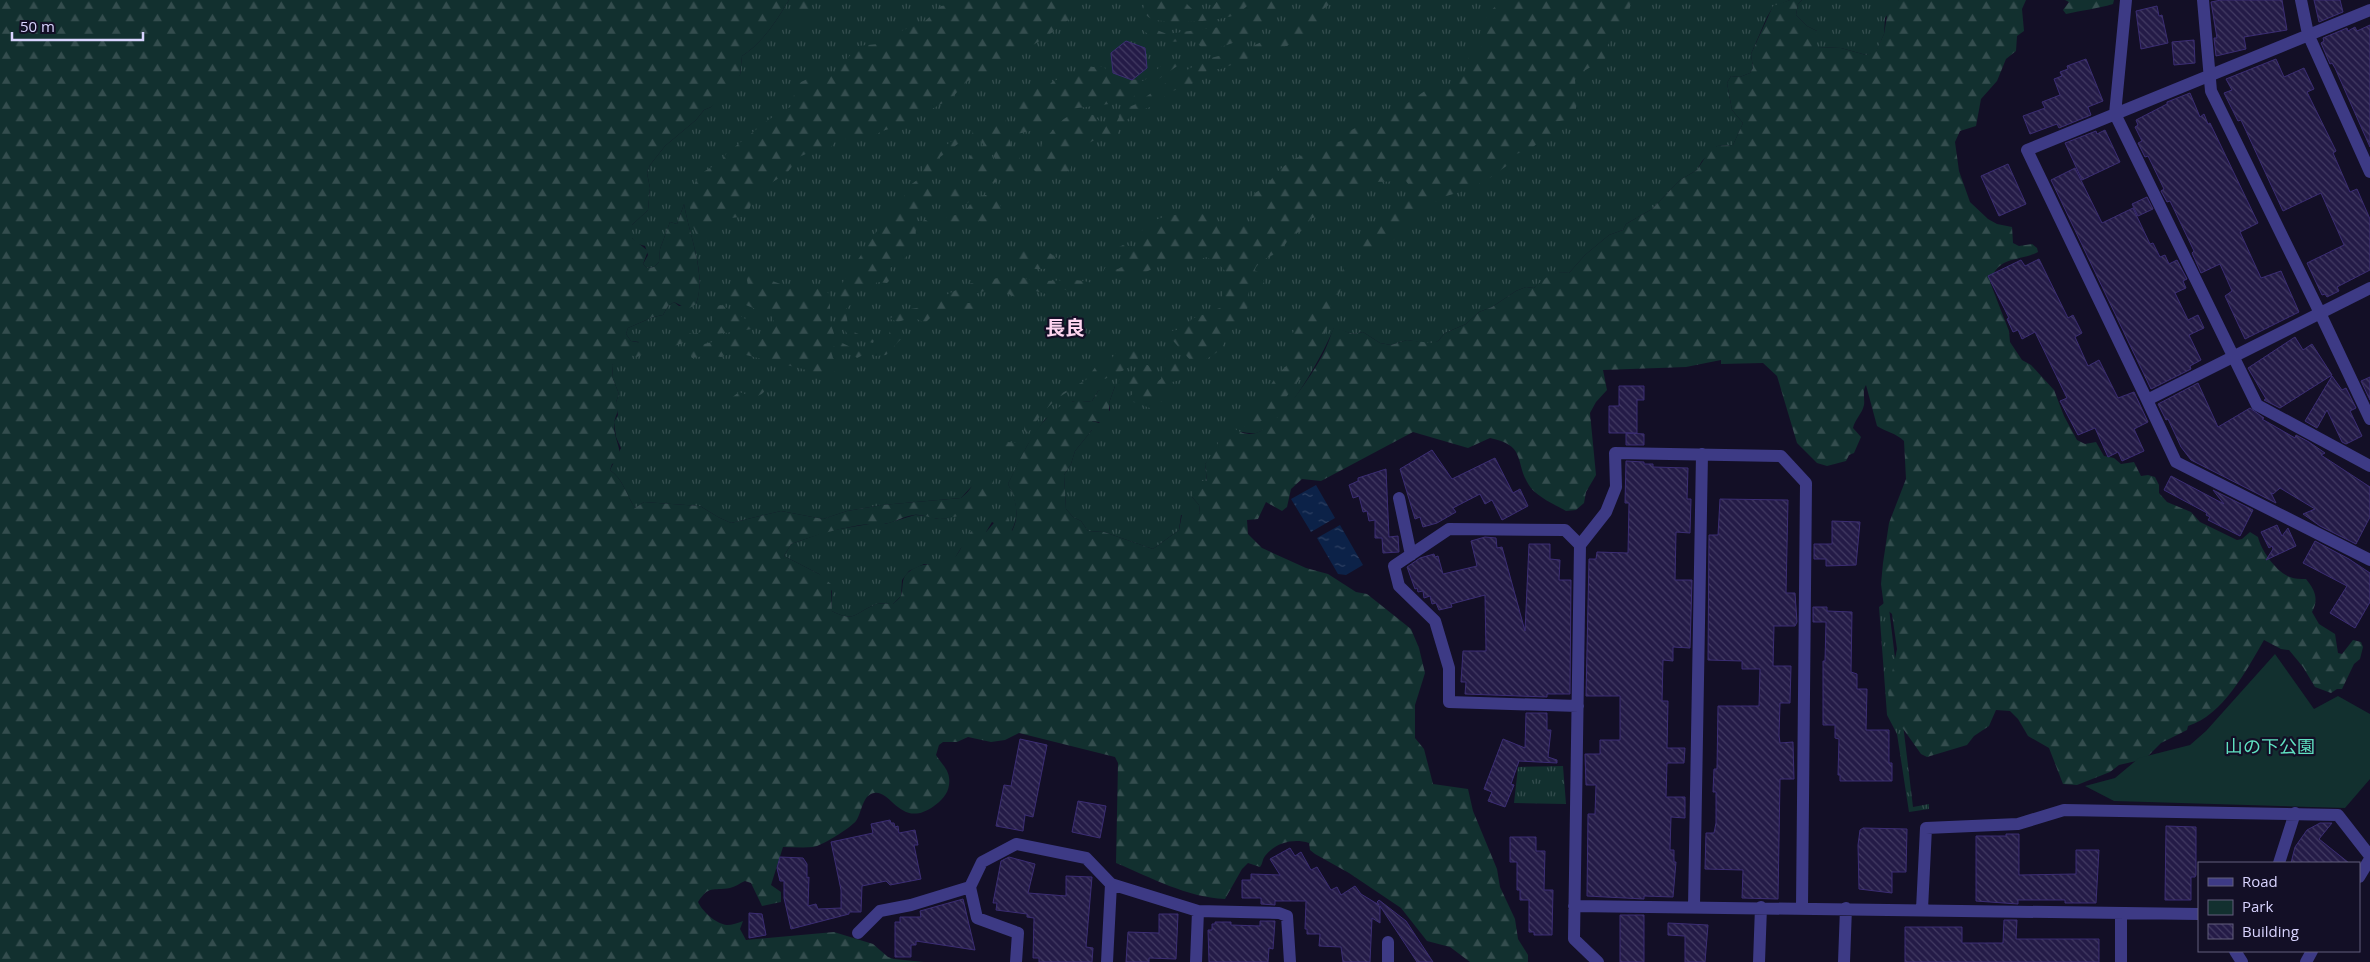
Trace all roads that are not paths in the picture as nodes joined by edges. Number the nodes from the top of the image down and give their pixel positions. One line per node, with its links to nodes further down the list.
1 (2126, 0): 7 (street)
2 (2203, 0): 6 (street)
3 (2301, 0): 5 (street)
4 (2370, 10): 5 (street)
5 (2308, 34): 6 (street); 8 (street)
6 (2208, 75): 7 (street); 10 (street)
7 (2115, 114): 11 (street); 12 (street)
8 (2370, 172)
9 (2370, 288): 10 (street)
10 (2320, 313): 11 (street); 13 (street)
11 (2233, 357): 12 (street); 15 (street)
12 (2147, 400): 19 (street)
13 (2370, 419)
14 (1702, 454): 17 (street); 28 (street); 30 (street)
15 (2370, 466)
16 (1400, 498): 18 (street)
17 (1580, 545): 18 (street); 20 (street)
18 (1411, 555): 20 (street)
19 (2370, 560)
20 (1578, 706): 27 (street)
21 (2295, 813): 22 (street); 23 (street); 32 (street)
22 (2370, 858): 24 (street)
23 (2279, 862)
24 (2360, 874)
25 (1111, 884): 26 (street); 33 (street); 39 (street)
26 (970, 887): 36 (street); 38 (street)
27 (1574, 906): 28 (street); 43 (street)
28 (1694, 906): 29 (street)
29 (1761, 907): 30 (street); 44 (street)
30 (1802, 907): 31 (street)
31 (1846, 908): 32 (street); 45 (street)
32 (1922, 910): 34 (street)
33 (1198, 911): 40 (street); 41 (street)
34 (2121, 912): 35 (street); 46 (street)
35 (2198, 914)
36 (858, 932)
37 (1388, 942): 42 (street)
38 (1016, 962)
39 (1107, 962)
40 (1196, 962)
41 (1290, 962)
42 (1388, 962)
43 (1598, 962)
44 (1759, 962)
45 (1844, 962)
46 (2121, 962)

